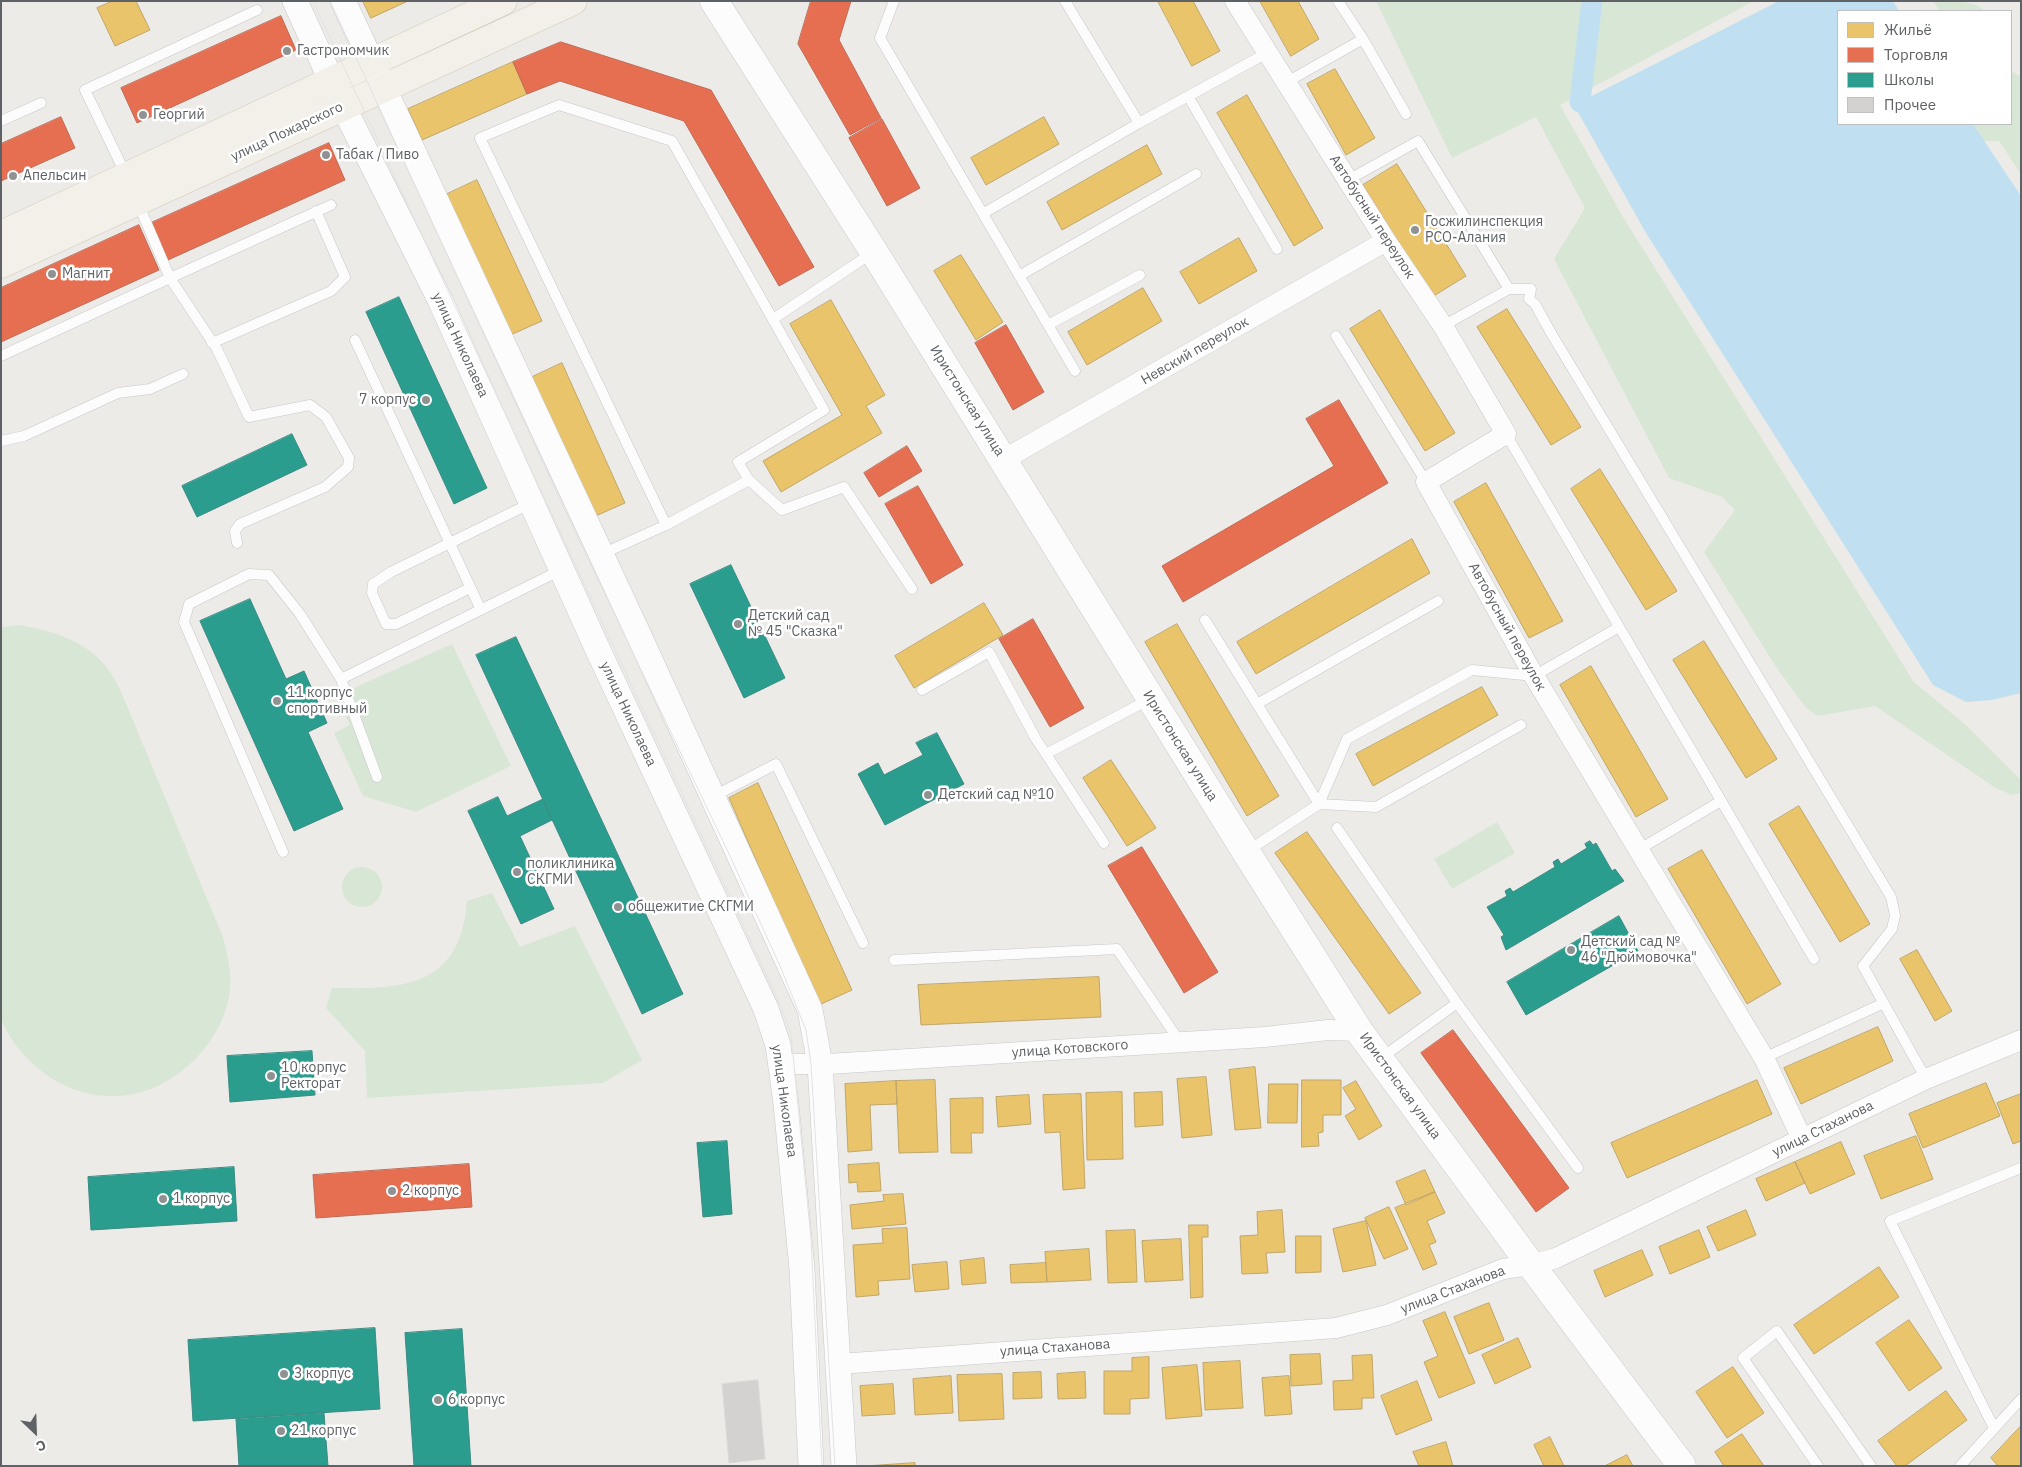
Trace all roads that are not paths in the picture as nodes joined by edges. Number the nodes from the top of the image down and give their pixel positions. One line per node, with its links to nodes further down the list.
1 (295, 1): 14 (street, улица Николаева)
2 (343, 1): 13 (street)
3 (503, 1): 13 (main road, улица Пожарского)
4 (573, 1): 16 (main road, улица Пожарского)
5 (714, 1): 33 (main road, Иристонская улица)
6 (894, 1): 29 (lane)
7 (1065, 1): 22 (lane)
8 (1235, 1): 12 (street, Автобусный переулок)
9 (1338, 1): 11 (lane)
10 (257, 10): 24 (lane)
11 (1363, 39): 15 (lane); 20 (lane)
12 (1266, 52): 15 (street, Автобусный переулок); 17 (lane)
13 (371, 63): 14 (main road, улица Пожарского); 16 (street)
14 (332, 81): 19 (street, улица Николаева); 24 (main road, улица Пожарского)
15 (1285, 83): 25 (street, Автобусный переулок)
16 (384, 87): 19 (main road, улица Пожарского); 57 (street)
17 (1188, 96): 22 (lane); 32 (lane)
18 (41, 103): 21 (lane)
19 (343, 106): 26 (main road, улица Пожарского); 58 (street, улица Николаева)
20 (1406, 114)
21 (1, 121)
22 (1139, 124): 29 (lane)
23 (1196, 174): 36 (lane)
24 (126, 176): 30 (main road, улица Пожарского)
25 (1348, 180): 31 (street, Автобусный переулок); 38 (lane)
26 (137, 200): 34 (main road, улица Пожарского); 37 (lane)
27 (331, 205): 28 (lane)
28 (316, 211): 37 (lane); 44 (lane)
29 (984, 213): 36 (lane)
30 (1, 235)
31 (1386, 241): 41 (street, Автобусный переулок); 50 (street, Невский переулок)
32 (1277, 249)
33 (874, 252): 39 (lane); 50 (main road, Иристонская улица)
34 (1, 264)
35 (1140, 275): 40 (lane)
36 (1019, 276): 40 (lane)
37 (170, 278): 44 (lane); 45 (lane)
38 (1510, 290): 41 (lane); 85 (lane)
39 (773, 319): 51 (lane); 54 (lane)
40 (1048, 325): 46 (lane)
41 (1443, 326): 48 (street, Автобусный переулок)
42 (1336, 336): 52 (lane)
43 (355, 340): 56 (lane)
44 (212, 343): 55 (lane)
45 (1, 356)
46 (1075, 371)
47 (183, 374): 49 (lane)
48 (1506, 434): 52 (street); 64 (lane, Автобусный переулок)
49 (1, 441)
50 (1003, 460): 68 (main road, Иристонская улица)
51 (749, 480): 54 (lane); 60 (lane)
52 (1426, 482): 65 (street, Автобусный переулок)
53 (521, 508): 56 (lane)
54 (666, 525): 57 (lane)
55 (237, 543)
56 (449, 543): 59 (lane); 59 (lane)
57 (601, 554): 73 (street)
58 (562, 570): 62 (lane); 91 (street, улица Николаева)
59 (470, 588): 62 (lane)
60 (912, 589)
61 (1438, 601): 69 (lane)
62 (481, 610): 66 (lane)
63 (1205, 620): 69 (lane)
64 (1619, 627): 65 (lane); 74 (lane, Автобусный переулок)
65 (1534, 676): 75 (lane); 78 (street, Автобусный переулок)
66 (341, 679): 72 (lane); 79 (lane)
67 (922, 690): 71 (lane)
68 (1150, 698): 71 (lane); 80 (main road, Иристонская улица)
69 (1257, 704): 75 (lane)
70 (1521, 725): 75 (lane)
71 (1046, 754): 77 (lane)
72 (377, 777)
73 (712, 793): 81 (lane); 92 (street)
74 (1721, 801): 78 (lane); 82 (lane, Автобусный переулок)
75 (1319, 804): 80 (lane)
76 (1337, 828): 84 (lane)
77 (1104, 843)
78 (1638, 850): 90 (street, Автобусный переулок)
79 (283, 852)
80 (1246, 852): 86 (main road, Иристонская улица)
81 (863, 943)
82 (1814, 959)
83 (894, 960): 88 (lane)
84 (1457, 1002): 89 (lane); 95 (lane)
85 (1884, 1003): 90 (lane); 93 (lane)
86 (1359, 1031): 88 (street, улица Котовского); 89 (main road, Иристонская улица)
87 (2021, 1040): 93 (street, улица Стаханова)
88 (1180, 1042): 92 (street, улица Котовского)
89 (1380, 1058): 97 (main road, Иристонская улица)
90 (1764, 1058): 94 (street, Автобусный переулок)
91 (780, 1064): 92 (street, улица Котовского); 101 (street, улица Николаева)
92 (820, 1064): 98 (street)
93 (1926, 1079): 94 (street, улица Стаханова)
94 (1802, 1139): 97 (street, улица Стаханова)
95 (1578, 1168)
96 (2021, 1168): 100 (lane)
97 (1531, 1265): 98 (street, улица Стаханова); 103 (main road, Иристонская улица)
98 (839, 1364): 102 (street)
99 (2021, 1399): 100 (lane)
100 (1994, 1428): 106 (lane)
101 (811, 1466)
102 (844, 1466)
103 (1682, 1466)
104 (1818, 1466): 105 (lane)
105 (1871, 1466)
106 (1960, 1466)

